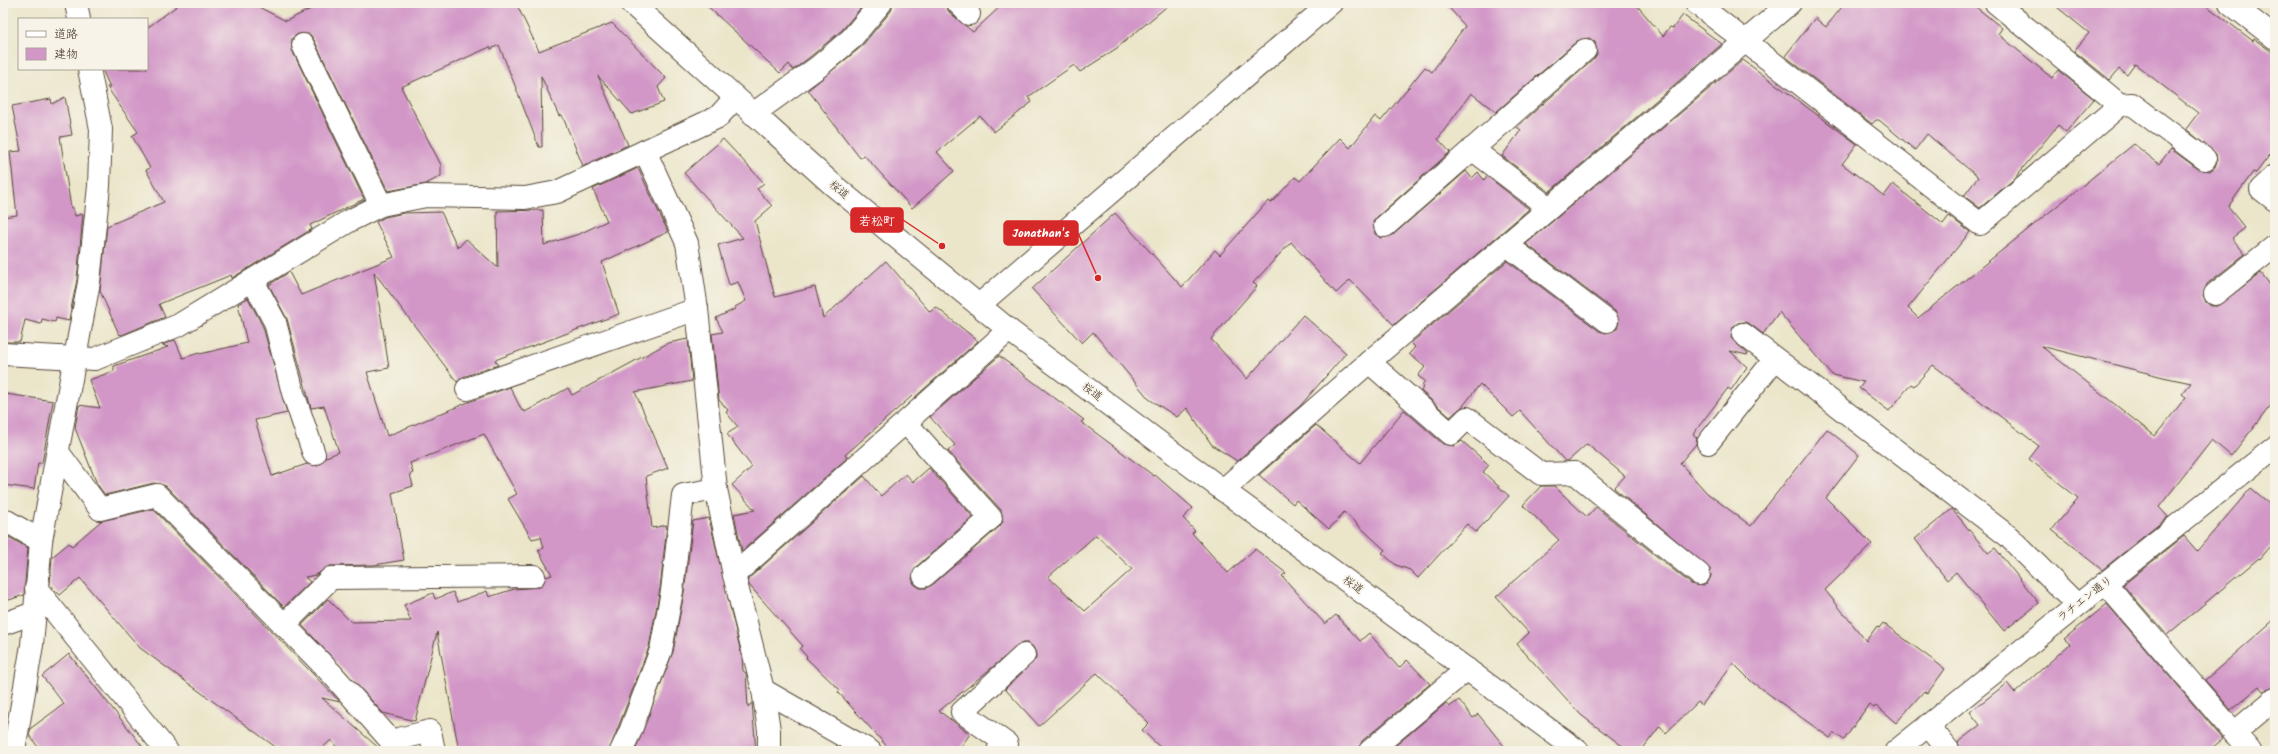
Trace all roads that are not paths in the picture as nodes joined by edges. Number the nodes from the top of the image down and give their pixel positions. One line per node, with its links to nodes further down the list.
1 (76, 3): 9 (street)
2 (631, 3): 15 (street, 桜道)
3 (881, 3): 17 (street)
4 (1331, 3): 30 (street)
5 (1696, 3): 11 (street)
6 (1790, 3): 11 (street)
7 (1996, 3): 16 (street)
8 (2230, 3): 10 (street)
9 (79, 18)
10 (2275, 38)
11 (1745, 42): 16 (street); 24 (street)
12 (303, 45): 23 (street)
13 (1585, 50): 18 (street)
14 (89, 70): 36 (street)
15 (735, 98): 17 (street, 桜道); 19 (street)
16 (2120, 105): 20 (street)
17 (753, 114): 30 (street, 桜道)
18 (1472, 149): 24 (street); 25 (street)
19 (645, 151): 23 (street); 31 (street)
20 (2205, 159)
21 (2275, 176): 22 (street)
22 (2275, 200)
23 (381, 205): 28 (street)
24 (1549, 208): 26 (street)
25 (1385, 226)
26 (1507, 245): 32 (street); 38 (street)
27 (2275, 246): 29 (street)
28 (253, 281): 36 (street); 44 (street)
29 (2215, 294)
30 (979, 305): 33 (street, 桜道)
31 (697, 309): 39 (street); 45 (street)
32 (1607, 321)
33 (1009, 330): 40 (street); 46 (street, 桜道)
34 (1743, 334): 37 (street)
35 (3, 354): 36 (street)
36 (76, 358): 43 (street)
37 (1775, 359): 41 (street); 55 (street)
38 (1369, 362): 46 (street); 49 (street)
39 (467, 389)
40 (906, 423): 50 (street); 52 (street)
41 (1708, 442)
42 (2275, 448): 53 (street, ラチエン通り)
43 (58, 452): 48 (street); 58 (street)
44 (314, 454)
45 (716, 489): 50 (street); 68 (street)
46 (1223, 490): 60 (street, 桜道)
47 (3, 519): 48 (street)
48 (41, 541): 54 (street)
49 (1699, 574)
50 (734, 575): 61 (street)
51 (534, 576): 58 (street)
52 (924, 576)
53 (2106, 582): 55 (street, ラチエン通り); 64 (street)
54 (36, 588): 56 (street); 66 (street)
55 (2077, 605): 63 (street, ラチエン通り)
56 (34, 612): 57 (street); 65 (street)
57 (3, 624)
58 (284, 626): 67 (street)
59 (1024, 655): 71 (street)
60 (1468, 669): 72 (street); 73 (street, 桜道)
61 (763, 690): 69 (street); 70 (street)
62 (2275, 699): 64 (street)
63 (1928, 725): 74 (street, ラチエン通り); 75 (street)
64 (2241, 745)
65 (14, 751)
66 (167, 751)
67 (434, 751)
68 (621, 751)
69 (770, 751)
70 (870, 751)
71 (998, 751)
72 (1370, 751)
73 (1578, 751)
74 (1896, 751)
75 (1949, 751)

